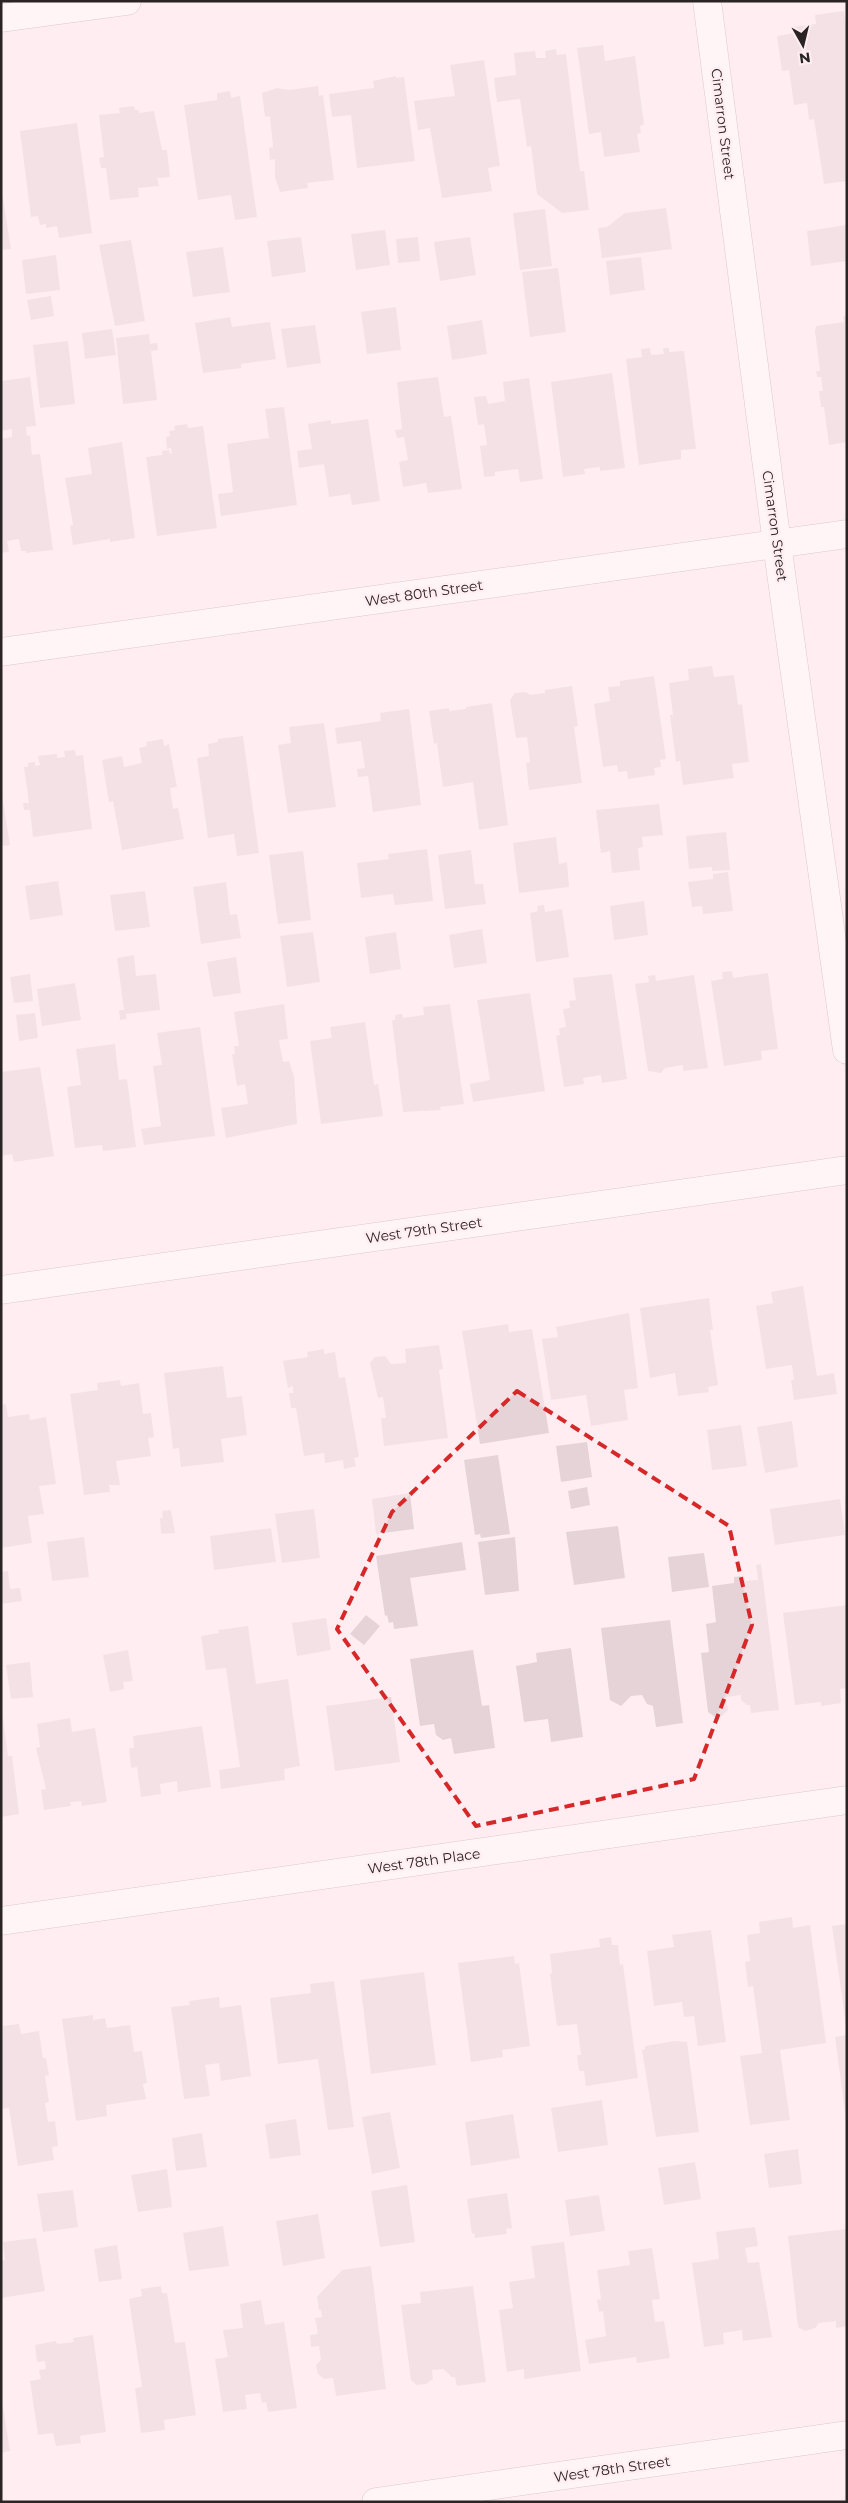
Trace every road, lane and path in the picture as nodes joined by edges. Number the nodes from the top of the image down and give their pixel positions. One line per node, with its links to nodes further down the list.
1 (127, 1): 3 (street)
2 (707, 1): 5 (street, Cimarron Street)
3 (1, 18)
4 (847, 534): 5 (street, West 80th Street)
5 (777, 544): 6 (street, West 80th Street); 7 (street, Cimarron Street)
6 (1, 652)
7 (847, 1050)
8 (847, 1170): 9 (street, West 79th Street)
9 (1, 1290)
10 (847, 1800): 11 (street, West 78th Place)
11 (1, 1921)
12 (847, 2435): 13 (street, West 78th Street)
13 (376, 2502)

